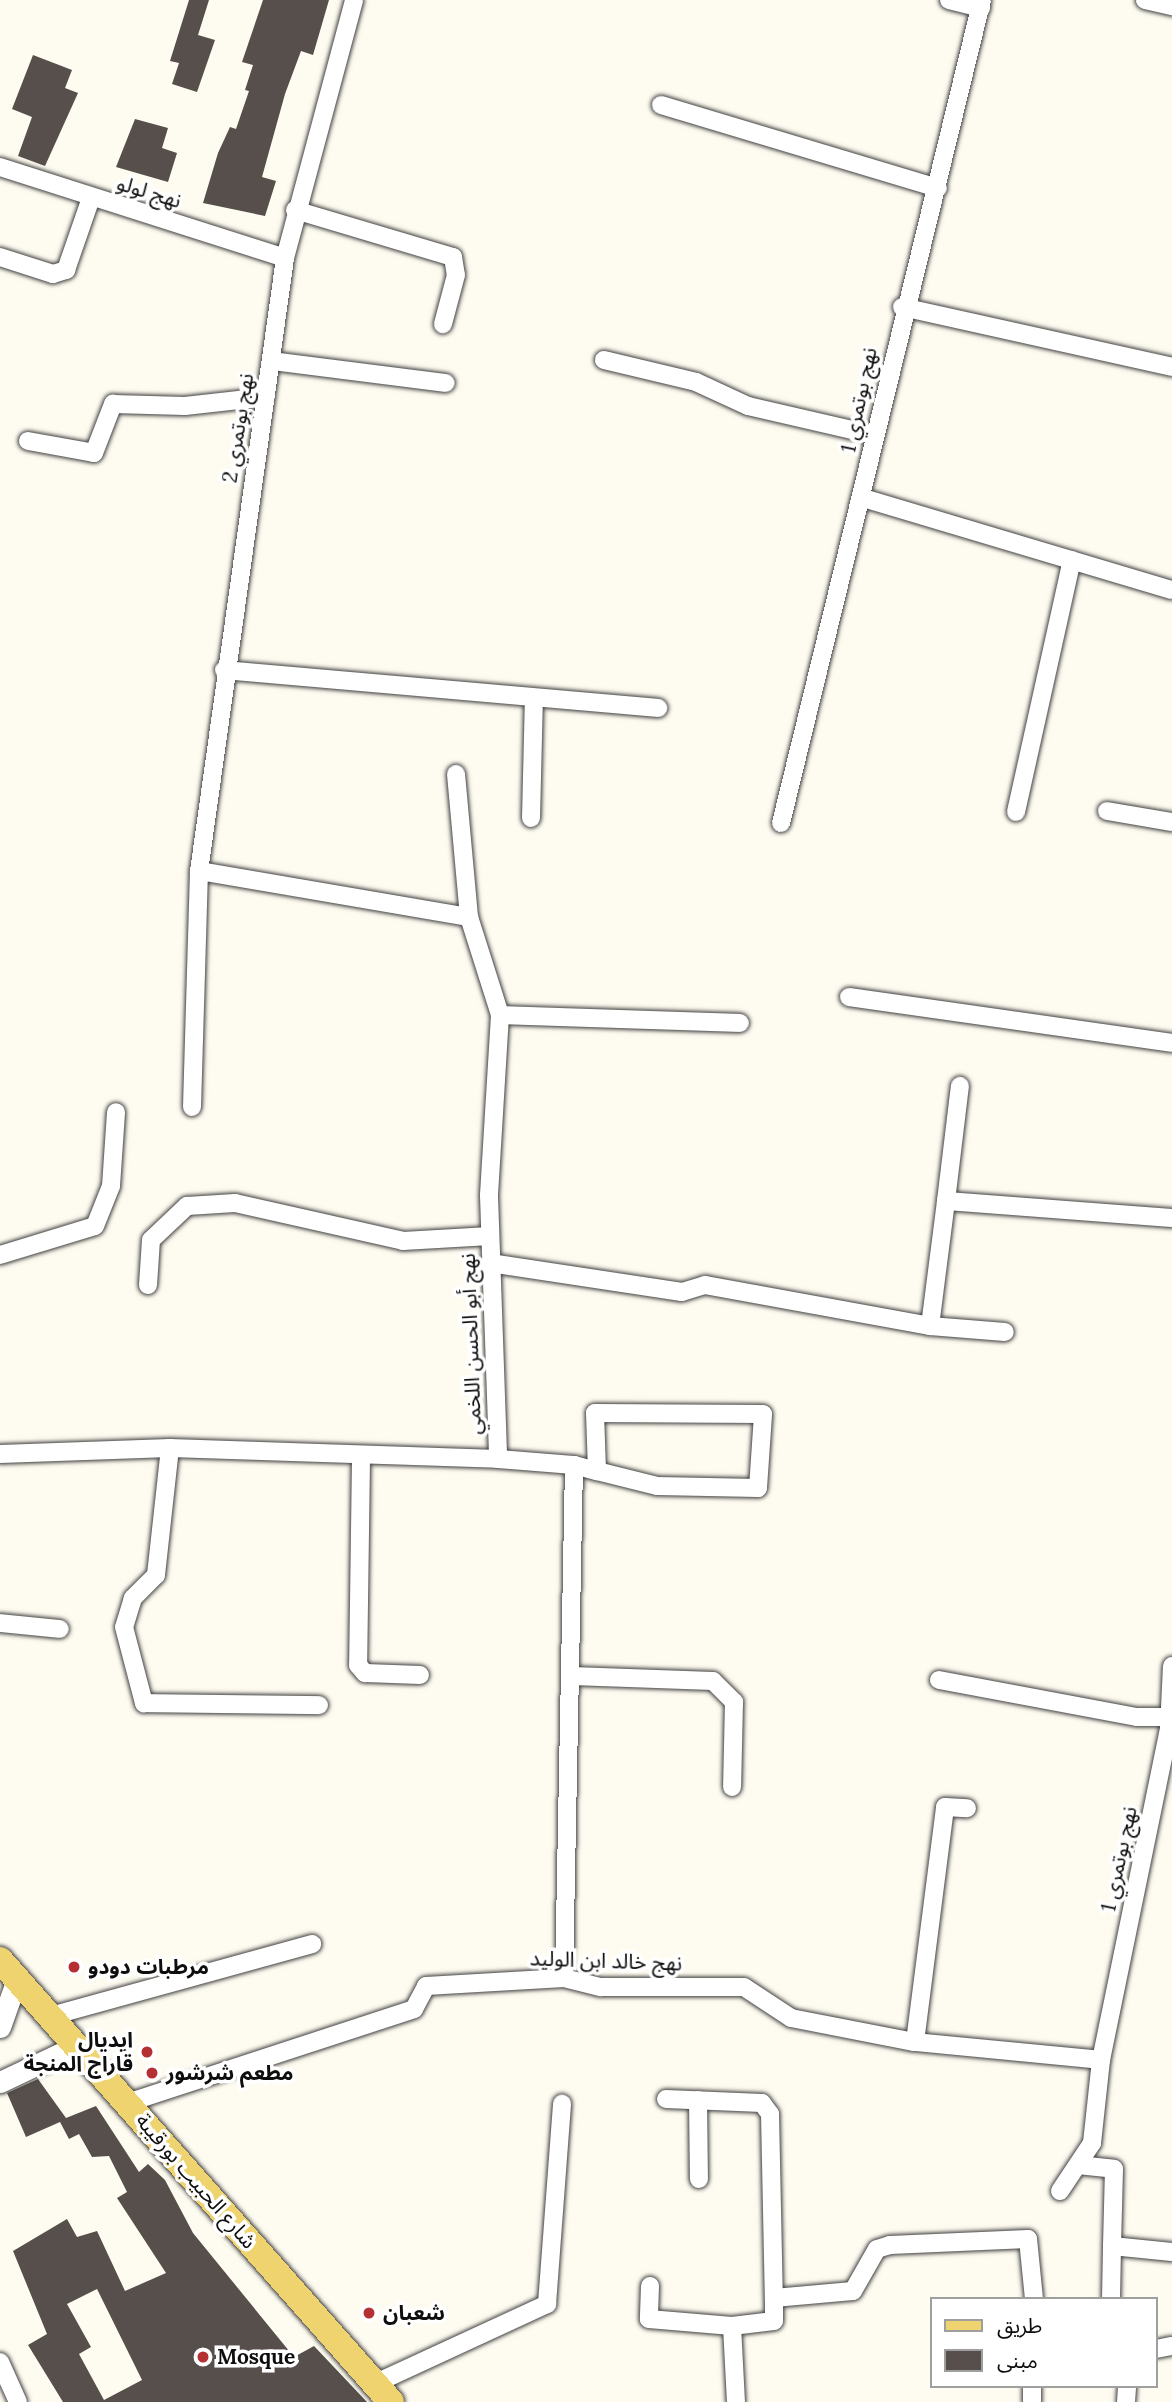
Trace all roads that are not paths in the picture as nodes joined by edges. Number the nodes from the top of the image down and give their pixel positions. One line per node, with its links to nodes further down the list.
1 (354, 0): 10 (street, نهج بوتمري 2)
2 (949, 0): 4 (street)
3 (1145, 0): 5 (street)
4 (982, 4): 8 (street, نهج بوتمري 1)
5 (1172, 6)
6 (661, 105): 8 (street)
7 (0, 167): 9 (street, نهج لولو)
8 (938, 188): 13 (street, نهج بوتمري 1)
9 (90, 198): 11 (street); 12 (street, نهج لولو)
10 (295, 210): 12 (street, نهج بوتمري 2); 14 (street)
11 (0, 257)
12 (285, 258): 16 (street, نهج بوتمري 2)
13 (902, 307): 17 (street); 20 (street, نهج بوتمري 1)
14 (443, 324)
15 (604, 360): 20 (street)
16 (272, 361): 18 (street); 19 (street, نهج بوتمري 2)
17 (1172, 367)
18 (446, 383)
19 (265, 397): 21 (street); 25 (street, نهج بوتمري 2)
20 (874, 435): 22 (street, نهج بوتمري 1)
21 (27, 441)
22 (863, 498): 23 (street); 33 (street, نهج بوتمري 1)
23 (1072, 560): 24 (street); 30 (street)
24 (1172, 590)
25 (224, 670): 26 (street); 34 (street, نهج بوتمري 2)
26 (534, 698): 27 (street); 31 (street)
27 (659, 708)
28 (456, 774): 35 (street, نهج أبو الحسن اللخمي)
29 (1107, 811): 32 (street)
30 (1016, 812)
31 (531, 818)
32 (1172, 822)
33 (781, 823)
34 (199, 871): 35 (street); 41 (street, نهج بوتمري 2)
35 (469, 917): 37 (street, نهج أبو الحسن اللخمي)
36 (849, 997): 39 (street)
37 (500, 1015): 38 (street); 45 (street, نهج أبو الحسن اللخمي)
38 (740, 1023)
39 (1172, 1043)
40 (960, 1086): 43 (street)
41 (191, 1107)
42 (116, 1112): 46 (street)
43 (946, 1201): 44 (street); 49 (street)
44 (1172, 1218)
45 (490, 1236): 47 (street, نهج أبو الحسن اللخمي); 48 (street)
46 (0, 1255)
47 (490, 1263): 49 (street); 54 (street, نهج أبو الحسن اللخمي)
48 (148, 1285)
49 (930, 1326): 50 (street)
50 (1005, 1332)
51 (170, 1448): 52 (street); 53 (street); 63 (street)
52 (0, 1454)
53 (362, 1459): 54 (street); 60 (street)
54 (498, 1459): 55 (street, نهج أبو الحسن اللخمي)
55 (574, 1465): 56 (street, نهج أبو الحسن اللخمي); 61 (street)
56 (597, 1471): 56 (street, نهج أبو الحسن اللخمي)
57 (0, 1623): 58 (street)
58 (60, 1629)
59 (1172, 1665): 64 (street, نهج بوتمري 1)
60 (420, 1675)
61 (572, 1676): 65 (street); 69 (street)
62 (939, 1680): 64 (street)
63 (319, 1705)
64 (1170, 1725): 74 (street, نهج بوتمري 1)
65 (732, 1787)
66 (967, 1808): 72 (street)
67 (312, 1944): 70 (street)
68 (8, 1970): 70 (main road, شارع الحبيب بورقيبة); 71 (street)
69 (564, 1978): 72 (street, نهج خالد ابن الوليد); 78 (street, نهج خالد ابن الوليد)
70 (51, 2016): 73 (main road, شارع الحبيب بورقيبة)
71 (0, 2027)
72 (915, 2042): 74 (street, نهج خالد ابن الوليد)
73 (78, 2045): 75 (street); 78 (main road, شارع الحبيب بورقيبة)
74 (1101, 2060): 80 (street, نهج بوتمري 1)
75 (0, 2082)
76 (666, 2099): 77 (street)
77 (698, 2100): 81 (street); 88 (street)
78 (127, 2103): 91 (main road, شارع الحبيب بورقيبة)
79 (562, 2105): 91 (street)
80 (1078, 2165): 82 (street, نهج بوتمري 1); 83 (street)
81 (699, 2179)
82 (1060, 2192)
83 (1112, 2246): 84 (street); 87 (street)
84 (1172, 2252)
85 (650, 2287): 89 (street)
86 (1034, 2297): 88 (street)
87 (1111, 2297)
88 (774, 2298): 89 (street)
89 (732, 2326): 93 (street)
90 (0, 2362): 92 (street)
91 (383, 2393)
92 (18, 2402)
93 (736, 2402)

